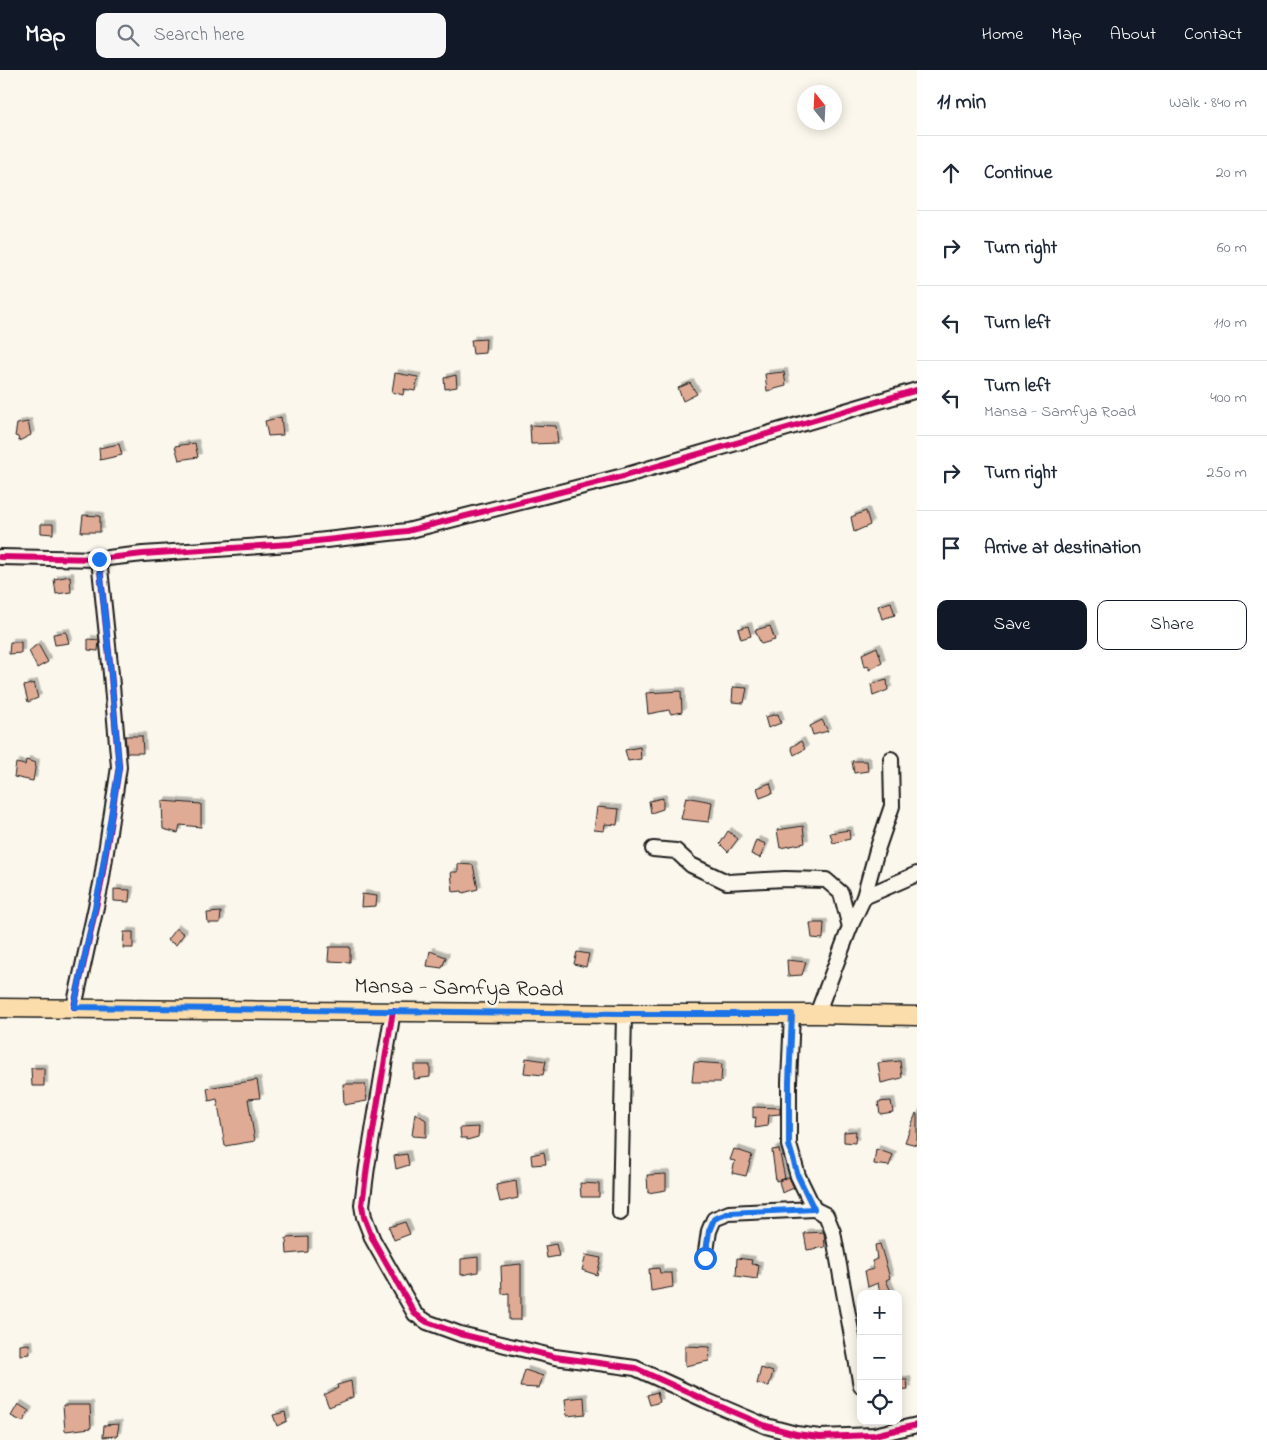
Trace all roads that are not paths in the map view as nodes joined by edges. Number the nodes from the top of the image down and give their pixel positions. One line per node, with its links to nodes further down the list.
1 (917, 390): 3 (street)
2 (0, 557): 3 (street)
3 (99, 559): 9 (street)
4 (891, 759): 7 (street)
5 (653, 849): 8 (street)
6 (917, 874): 7 (street)
7 (864, 897): 8 (street)
8 (850, 927): 14 (street)
9 (74, 1007): 10 (main road, Mansa - Samfya Road); 11 (main road, Mansa - Samfya Road)
10 (0, 1008)
11 (393, 1011): 12 (main road, Mansa - Samfya Road); 22 (street)
12 (624, 1014): 13 (main road, Mansa - Samfya Road); 17 (street)
13 (792, 1014): 14 (main road, Mansa - Samfya Road); 16 (street)
14 (817, 1014): 15 (main road, Mansa - Samfya Road)
15 (917, 1016)
16 (814, 1209): 18 (street); 19 (street)
17 (620, 1213)
18 (705, 1258)
19 (860, 1380)
20 (917, 1425): 21 (street)
21 (872, 1428): 22 (street)
22 (797, 1437)

